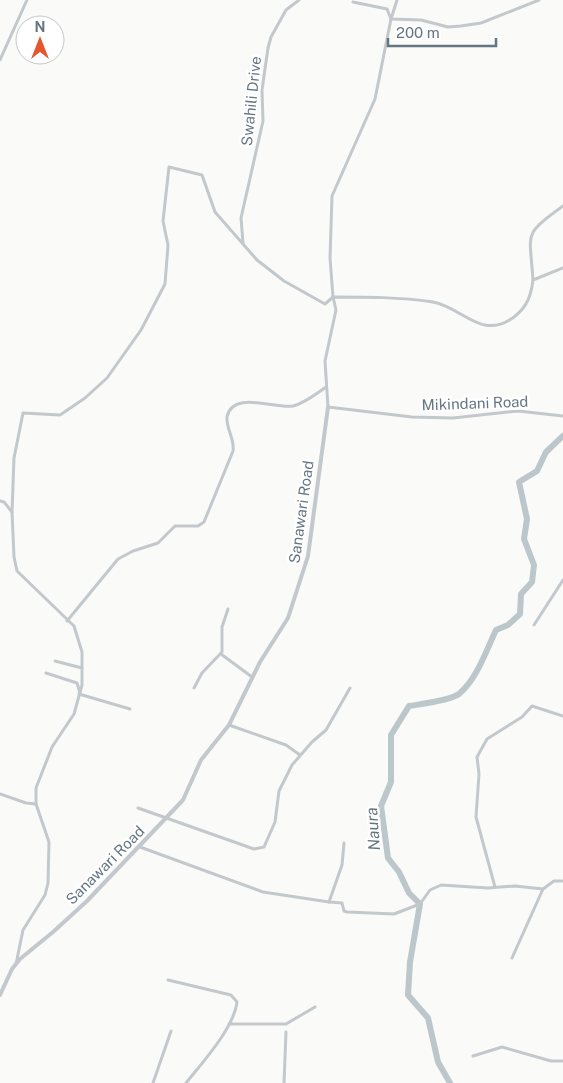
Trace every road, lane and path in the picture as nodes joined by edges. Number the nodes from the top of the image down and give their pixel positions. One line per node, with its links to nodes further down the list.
1 (26, 0): 7 (street)
2 (299, 0): 9 (street, Swahili Drive)
3 (397, 0): 6 (street, Sanawari Road)
4 (539, 0): 6 (street)
5 (353, 2): 6 (street)
6 (391, 19): 12 (street, Sanawari Road)
7 (0, 60)
8 (563, 206): 11 (street)
9 (243, 243): 12 (street); 17 (street)
10 (563, 268): 11 (street)
11 (533, 280): 12 (street)
12 (333, 297): 13 (street, Sanawari Road)
13 (326, 387): 14 (street, Sanawari Road); 20 (street)
14 (328, 407): 15 (street, Mikindani Road); 26 (street, Sanawari Road)
15 (563, 416)
16 (0, 501): 17 (street)
17 (12, 512): 20 (street)
18 (563, 580): 21 (street)
19 (228, 608): 22 (street)
20 (68, 621): 24 (street)
21 (534, 625)
22 (222, 654): 26 (street); 27 (street)
23 (55, 661): 24 (street)
24 (82, 668): 29 (street)
25 (46, 673): 29 (street)
26 (252, 677): 32 (street, Sanawari Road)
27 (194, 688)
28 (350, 688): 33 (street)
29 (79, 694): 30 (street); 35 (street)
30 (130, 709)
31 (563, 716): 41 (street)
32 (228, 725): 33 (street); 37 (street, Sanawari Road)
33 (300, 755): 37 (street)
34 (0, 794): 35 (street)
35 (36, 804): 45 (street)
36 (138, 808): 37 (street)
37 (166, 819): 39 (street, Sanawari Road)
38 (344, 843): 43 (street)
39 (140, 847): 43 (street); 45 (street, Sanawari Road)
40 (563, 880): 42 (street)
41 (495, 888): 42 (street); 43 (street)
42 (543, 889): 44 (street)
43 (329, 902)
44 (512, 958)
45 (16, 964): 47 (street, Sanawari Road)
46 (168, 980): 49 (street)
47 (0, 995)
48 (316, 1007): 49 (street)
49 (228, 1024): 55 (street)
50 (171, 1031): 54 (street)
51 (286, 1032): 56 (street)
52 (473, 1056): 53 (street)
53 (563, 1061)
54 (153, 1083)
55 (186, 1083)
56 (284, 1083)

